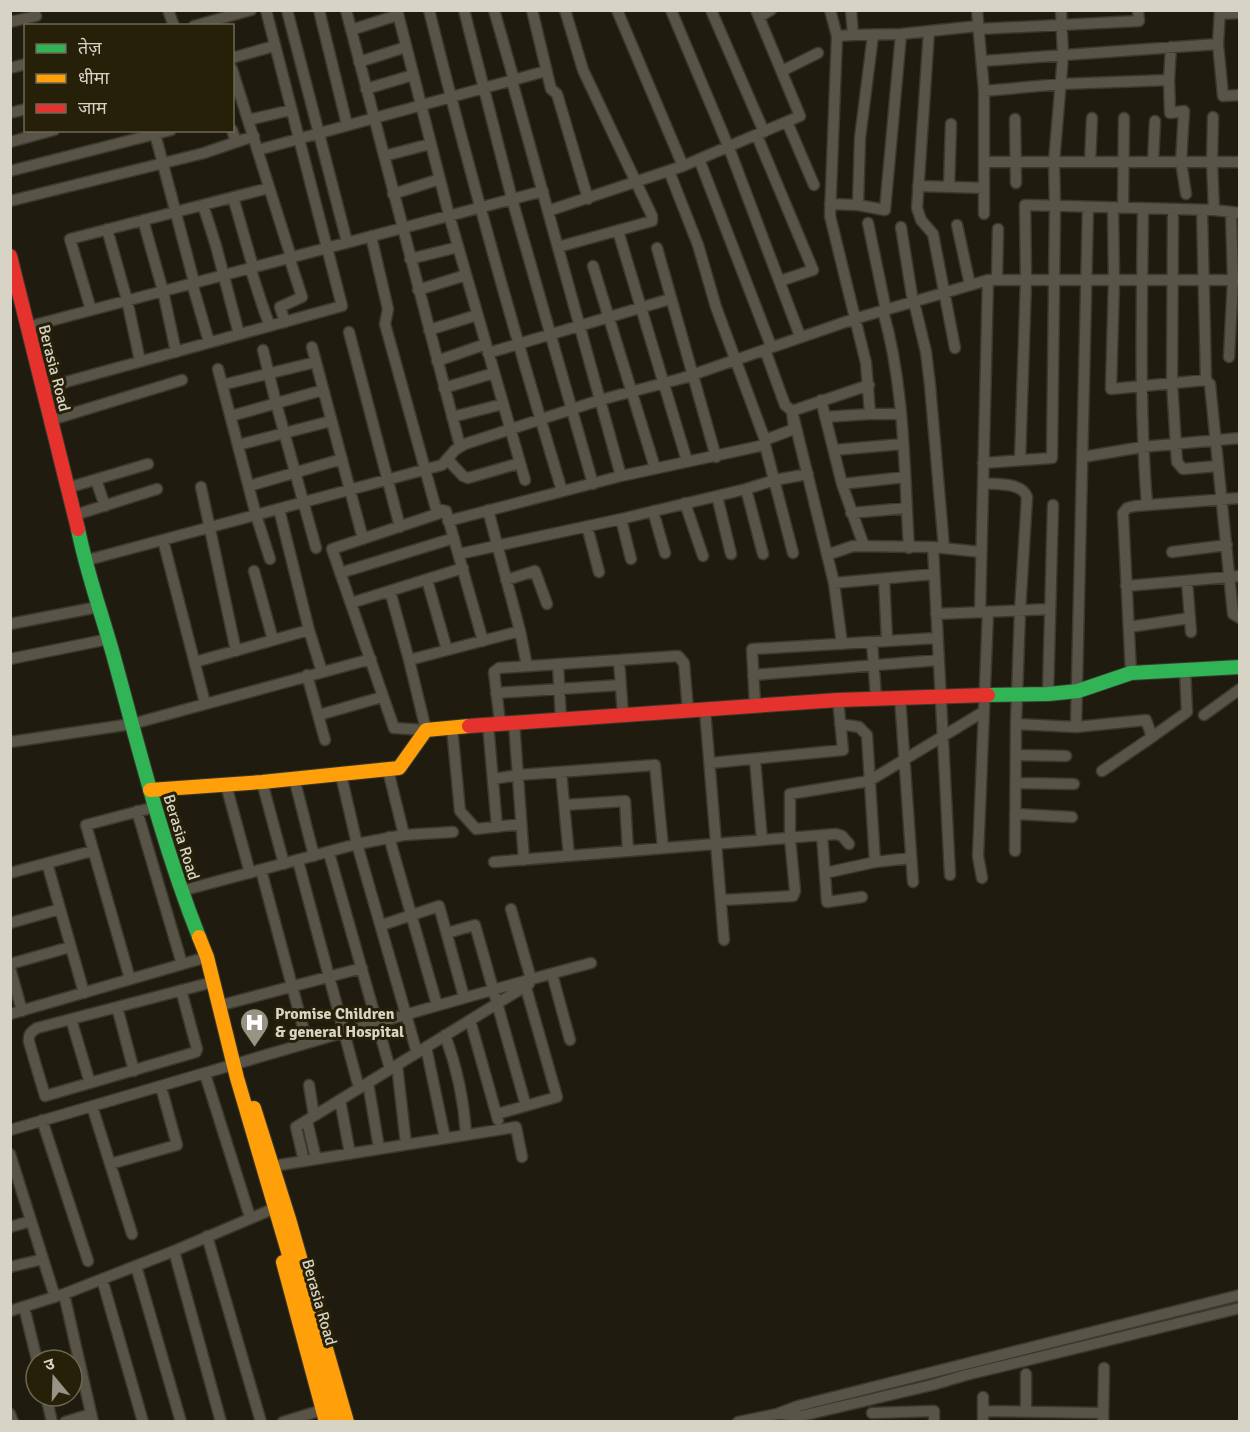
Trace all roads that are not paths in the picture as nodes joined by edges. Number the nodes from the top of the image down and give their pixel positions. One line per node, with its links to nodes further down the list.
1 (266, 10): 37 (street)
2 (287, 10): 71 (street)
3 (319, 10): 68 (street)
4 (346, 10): 30 (street)
5 (429, 10): 56 (street)
6 (464, 10): 53 (street)
7 (494, 10): 50 (street)
8 (532, 10): 45 (street)
9 (565, 10): 97 (street)
10 (617, 10): 93 (street)
11 (671, 10): 79 (street)
12 (711, 10): 73 (street)
13 (771, 10): 23 (street)
14 (830, 10): 35 (street)
15 (850, 10): 33 (street)
16 (977, 10): 29 (street)
17 (1061, 10): 28 (street)
18 (1138, 10): 28 (street)
19 (248, 11): 25 (street)
20 (1220, 12): 22 (street); 36 (street)
21 (397, 13): 30 (street); 38 (street)
22 (1239, 13)
23 (758, 14): 46 (street)
24 (38, 17): 26 (street)
25 (216, 19): 27 (street)
26 (10, 22)
27 (200, 24)
28 (1062, 26): 29 (street); 41 (street)
29 (978, 28): 31 (street); 43 (street)
30 (351, 30): 44 (street)
31 (928, 31): 32 (street); 100 (street)
32 (901, 34): 34 (street); 113 (street)
33 (853, 35): 34 (street); 35 (street)
34 (873, 35): 113 (street)
35 (837, 36): 112 (street)
36 (1218, 44): 39 (street); 55 (street)
37 (274, 46): 42 (street); 58 (street)
38 (406, 47): 44 (street); 48 (street)
39 (1171, 47): 41 (street); 49 (street)
40 (818, 53): 46 (street)
41 (1063, 56): 43 (street); 51 (street)
42 (234, 57)
43 (982, 61): 54 (street)
44 (359, 62): 52 (street)
45 (546, 71): 50 (street); 109 (street)
46 (782, 71): 66 (street)
47 (234, 75): 64 (street)
48 (413, 75): 52 (street); 57 (street)
49 (1169, 80): 51 (street); 90 (street)
50 (513, 81): 53 (street); 104 (street)
51 (1061, 84): 54 (street); 86 (street)
52 (366, 89): 59 (street)
53 (483, 89): 56 (street); 108 (street)
54 (984, 91): 84 (street)
55 (1239, 95)
56 (450, 97): 57 (street); 115 (street)
57 (421, 105): 59 (street); 78 (street)
58 (291, 110): 64 (street); 75 (street)
59 (374, 117): 68 (street); 81 (street)
60 (1213, 117): 91 (street)
61 (1092, 118): 87 (street)
62 (1124, 118): 88 (street)
63 (1016, 119): 85 (street)
64 (248, 120): 74 (street)
65 (1155, 120): 89 (street)
66 (787, 122): 73 (street); 99 (street)
67 (951, 124): 101 (street)
68 (347, 125): 71 (street)
69 (47, 132): 76 (street)
70 (233, 132): 77 (street)
71 (319, 132): 75 (street); 136 (street)
72 (154, 133): 83 (street); 94 (street)
73 (760, 134): 79 (street); 157 (street)
74 (254, 136): 77 (street); 80 (street)
75 (297, 138): 80 (street); 139 (street)
76 (10, 142)
77 (236, 142): 83 (street)
78 (430, 144): 81 (street); 96 (street)
79 (729, 147): 82 (street); 157 (street)
80 (258, 150): 102 (street)
81 (384, 156): 105 (street)
82 (699, 159): 93 (street); 185 (street)
83 (162, 162): 110 (street); 122 (street)
84 (984, 162): 85 (street); 103 (street)
85 (1016, 162): 86 (street); 98 (street)
86 (1054, 162): 87 (street); 114 (street)
87 (1090, 162): 88 (street)
88 (1124, 162): 89 (street); 117 (street)
89 (1153, 162): 90 (street)
90 (1181, 162): 91 (street); 106 (street)
91 (1212, 162): 92 (street); 120 (street)
92 (1239, 162)
93 (683, 166): 95 (street)
94 (10, 171)
95 (669, 171): 97 (street); 190 (street)
96 (440, 179): 105 (street); 126 (street)
97 (638, 183): 109 (street); 134 (street)
98 (1016, 183)
99 (814, 184)
100 (918, 186): 101 (street); 162 (street)
101 (949, 187): 103 (street)
102 (269, 188): 107 (street); 142 (street)
103 (984, 188): 125 (street)
104 (543, 191): 108 (street); 121 (street)
105 (393, 194): 131 (street)
106 (1186, 194)
107 (233, 197): 111 (street); 145 (street)
108 (512, 199): 115 (street); 179 (street)
109 (588, 199): 121 (street)
110 (10, 201)
111 (203, 204): 122 (street); 146 (street)
112 (830, 204): 113 (street); 171 (street)
113 (858, 205)
114 (1055, 205): 116 (street); 149 (street); 150 (street)
115 (481, 207): 126 (street); 182 (street)
116 (1088, 207): 117 (street); 151 (street)
117 (1118, 208): 118 (street); 152 (street)
118 (1143, 209): 119 (street); 153 (street)
119 (1173, 210): 123 (street); 154 (street)
120 (1214, 210): 123 (street); 124 (street)
121 (548, 211): 138 (street)
122 (175, 212): 127 (street); 158 (street)
123 (1202, 212): 155 (street)
124 (1235, 213): 156 (street)
125 (984, 214)
126 (449, 215): 131 (street); 137 (street)
127 (144, 220): 132 (street); 161 (street)
128 (868, 223): 168 (street)
129 (957, 225): 159 (street)
130 (901, 227): 165 (street)
131 (402, 228): 135 (street); 143 (street)
132 (107, 229): 164 (street); 167 (street)
133 (998, 229): 148 (street)
134 (618, 231): 138 (street); 166 (street)
135 (371, 236): 136 (street); 245 (street)
136 (347, 242): 139 (street)
137 (458, 247): 143 (street); 147 (street)
138 (558, 247): 174 (street)
139 (326, 248): 142 (street); 172 (street)
140 (657, 248): 163 (street)
141 (10, 256): 175 (street, Berasia Road)
142 (290, 257): 145 (street); 172 (street)
143 (410, 259): 160 (street)
144 (593, 266): 170 (street)
145 (251, 267): 146 (street); 173 (street)
146 (223, 275): 158 (street); 178 (street)
147 (466, 276): 160 (street); 169 (street)
148 (993, 279): 149 (street); 159 (street); 241 (street)
149 (1026, 280): 150 (street); 238 (street)
150 (1054, 280): 151 (street); 238 (street)
151 (1085, 280): 152 (street); 235 (street)
152 (1114, 280): 153 (street); 204 (street)
153 (1142, 280): 154 (street); 204 (street)
154 (1172, 280): 155 (street); 201 (street)
155 (1202, 280): 156 (street); 199 (street)
156 (1236, 280): 189 (street)
157 (780, 281): 180 (street)
158 (193, 283): 161 (street); 181 (street)
159 (970, 285): 162 (street)
160 (418, 290): 176 (street)
161 (163, 291): 164 (street); 188 (street)
162 (945, 293): 165 (street); 186 (street)
163 (670, 299): 166 (street); 197 (street)
164 (127, 300): 167 (street); 192 (street)
165 (914, 302): 168 (street); 293 (street)
166 (640, 308): 170 (street); 200 (street)
167 (91, 310): 175 (street)
168 (885, 310): 171 (street); 216 (street)
169 (477, 315): 176 (street); 184 (street)
170 (610, 317): 174 (street); 208 (street)
171 (854, 319): 180 (street); 203 (street)
172 (285, 322): 173 (street)
173 (270, 326): 178 (street)
174 (580, 326): 179 (street); 209 (street)
175 (27, 327): 205 (street, Berasia Road)
176 (429, 330): 191 (street)
177 (349, 332): 250 (street)
178 (238, 334): 181 (street)
179 (550, 334): 182 (street); 213 (street)
180 (800, 336): 185 (street)
181 (209, 342): 188 (street)
182 (519, 344): 184 (street); 222 (street)
183 (312, 347): 193 (street)
184 (487, 348): 191 (street); 195 (street)
185 (768, 348): 190 (street); 214 (street)
186 (955, 348)
187 (264, 350): 196 (street)
188 (176, 352): 192 (street)
189 (1229, 357)
190 (736, 360): 197 (street); 227 (street)
191 (437, 361): 206 (street)
192 (140, 362): 205 (street)
193 (316, 362): 196 (street); 207 (street)
194 (218, 369): 202 (street)
195 (494, 373): 206 (street); 212 (street)
196 (270, 374): 202 (street); 211 (street)
197 (692, 374): 200 (street); 234 (street)
198 (183, 380): 220 (street)
199 (1206, 380): 201 (street); 226 (street)
200 (662, 383): 208 (street); 239 (street)
201 (1172, 383): 204 (street); 229 (street)
202 (222, 385): 217 (street)
203 (868, 385): 210 (street); 215 (street)
204 (1141, 386): 232 (street)
205 (44, 388): 220 (street, Berasia Road)
206 (444, 388): 218 (street)
207 (323, 390): 211 (street); 221 (street)
208 (631, 391): 209 (street); 244 (street)
209 (600, 400): 213 (street); 248 (street)
210 (821, 400): 214 (street); 219 (street)
211 (276, 403): 217 (street); 224 (street)
212 (503, 404): 218 (street); 223 (street)
213 (571, 410): 222 (street); 255 (street)
214 (792, 411): 227 (street); 247 (street)
215 (870, 414): 216 (street); 219 (street)
216 (901, 414): 228 (street)
217 (231, 416): 230 (street)
218 (452, 417): 231 (street)
219 (825, 417): 233 (street)
220 (51, 420): 259 (street, Berasia Road)
221 (332, 421): 224 (street); 236 (street)
222 (540, 421): 223 (street); 263 (street)
223 (510, 429): 231 (street); 240 (street)
224 (284, 433): 230 (street); 246 (street)
225 (1239, 438): 226 (street)
226 (1216, 440): 229 (street); 243 (street)
227 (765, 443): 234 (street); 253 (street)
228 (903, 444): 233 (street); 249 (street)
229 (1176, 444): 232 (street); 243 (street)
230 (238, 445): 257 (street)
231 (460, 446): 237 (street)
232 (1142, 447): 235 (street); 270 (street)
233 (834, 450): 256 (street)
234 (716, 457): 239 (street)
235 (1083, 457): 360 (street)
236 (342, 459): 246 (street); 261 (street)
237 (447, 459): 240 (street); 245 (street)
238 (1020, 460): 241 (street)
239 (687, 461): 244 (street)
240 (520, 463): 252 (street)
241 (983, 463): 254 (street)
242 (148, 464): 251 (street)
243 (1218, 466): 266 (street)
244 (655, 468): 248 (street)
245 (425, 469): 250 (street); 279 (street)
246 (294, 473): 257 (street); 267 (street)
247 (808, 474): 253 (street); 301 (street)
248 (621, 476): 255 (street)
249 (905, 477): 256 (street); 272 (street)
250 (389, 479): 261 (street); 283 (street)
251 (96, 480): 259 (street); 271 (street)
252 (525, 480)
253 (775, 480): 262 (street); 297 (street)
254 (983, 483): 294 (street); 323 (street)
255 (593, 484): 263 (street)
256 (842, 484): 276 (street)
257 (249, 486): 278 (street)
258 (201, 487): 282 (street)
259 (67, 488): 277 (street, Berasia Road)
260 (157, 489): 271 (street)
261 (350, 489): 267 (street); 285 (street)
262 (746, 489): 264 (street); 300 (street)
263 (562, 491): 274 (street)
264 (717, 496): 268 (street); 299 (street)
265 (1239, 498): 266 (street)
266 (1221, 499): 270 (street); 288 (street)
267 (303, 502): 273 (street); 291 (street)
268 (686, 503): 275 (street); 302 (street)
269 (1053, 505): 322 (street)
270 (1147, 505): 317 (street)
271 (105, 506): 277 (street)
272 (907, 508): 276 (street); 292 (street)
273 (279, 509): 278 (street); 330 (street)
274 (488, 510): 279 (street); 287 (street)
275 (653, 511): 280 (street); 296 (street)
276 (851, 513): 289 (street)
277 (75, 514): 305 (street, Berasia Road)
278 (256, 515): 282 (street); 303 (street)
279 (447, 516): 283 (street); 284 (street)
280 (621, 519): 281 (street); 304 (street)
281 (587, 526): 287 (street); 308 (street)
282 (209, 527): 286 (street); 341 (street)
283 (400, 527): 285 (street)
284 (454, 538): 298 (street); 309 (street)
285 (363, 539): 309 (street)
286 (163, 540): 305 (street); 347 (street)
287 (496, 544): 298 (street); 314 (street)
288 (1227, 545): 295 (street); 311 (street)
289 (864, 546): 292 (street); 301 (street)
290 (933, 547): 292 (street); 293 (street); 310 (street)
291 (316, 548)
292 (909, 548)
293 (944, 548): 294 (street)
294 (981, 552): 324 (street)
295 (1172, 552)
296 (665, 553)
297 (793, 553)
298 (459, 554): 306 (street)
299 (730, 554)
300 (763, 555)
301 (827, 555): 316 (street)
302 (704, 556)
303 (270, 559)
304 (631, 560)
305 (84, 561): 321 (street, Berasia Road)
306 (463, 568): 313 (street); 337 (street)
307 (254, 572): 335 (street)
308 (599, 572)
309 (340, 573): 319 (street)
310 (934, 574): 312 (street); 325 (street)
311 (1235, 576): 315 (street); 327 (street)
312 (884, 579): 316 (street); 336 (street)
313 (427, 580): 318 (street); 340 (street)
314 (506, 580): 320 (street); 331 (street)
315 (1187, 581): 317 (street); 326 (street)
316 (834, 583): 339 (street)
317 (1126, 586): 329 (street)
318 (390, 591): 319 (street); 344 (street)
319 (351, 603): 343 (street)
320 (547, 604)
321 (98, 606): 328 (street); 334 (street, Berasia Road)
322 (1050, 609): 323 (street); 362 (street)
323 (1020, 611): 324 (street); 364 (street)
324 (984, 612): 325 (street); 363 (street)
325 (936, 614): 333 (street)
326 (1190, 618): 329 (street); 332 (street)
327 (1239, 618)
328 (10, 624)
329 (1129, 627): 354 (street)
330 (309, 630): 335 (street); 353 (street)
331 (520, 631): 337 (street); 350 (street)
332 (1191, 632)
333 (938, 638): 336 (street); 346 (street)
334 (109, 639): 342 (street); 380 (street, Berasia Road)
335 (273, 640): 341 (street)
336 (887, 640): 338 (street)
337 (483, 641): 340 (street)
338 (872, 642): 339 (street); 349 (street)
339 (842, 644): 356 (street)
340 (447, 650): 344 (street)
341 (236, 651): 347 (street)
342 (10, 659)
343 (371, 659): 353 (street); 366 (street)
344 (409, 660): 385 (street)
345 (619, 660): 348 (street); 357 (street); 372 (street)
346 (939, 660): 349 (street); 365 (street)
347 (195, 662): 370 (street)
348 (558, 664): 350 (street); 358 (street)
349 (874, 665): 356 (street); 368 (street)
350 (527, 666): 361 (street)
351 (1239, 667): 352 (street)
352 (1185, 670): 354 (street); 387 (street)
353 (322, 672): 355 (street)
354 (1131, 673): 360 (street)
355 (308, 675): 370 (street); 375 (street)
356 (753, 675): 371 (street)
357 (621, 685): 358 (street); 377 (street)
358 (559, 689): 361 (street); 378 (street)
359 (1239, 689): 376 (street)
360 (1078, 691): 362 (street); 383 (street)
361 (496, 693): 379 (street)
362 (1048, 694): 364 (street)
363 (984, 695): 364 (street); 365 (street); 374 (street)
364 (1017, 695): 382 (street)
365 (941, 696): 367 (street); 386 (street)
366 (382, 697): 375 (street); 385 (street)
367 (900, 697): 368 (street); 393 (street)
368 (876, 698): 369 (street)
369 (838, 700): 371 (street); 381 (street)
370 (205, 703): 380 (street)
371 (755, 705): 373 (street)
372 (688, 710): 373 (street); 377 (street)
373 (705, 710): 394 (street)
374 (982, 712): 386 (street); 442 (street)
375 (319, 715): 388 (street)
376 (1204, 715)
377 (623, 716): 378 (street)
378 (561, 720): 379 (street)
379 (501, 723): 384 (street); 399 (street); 401 (street)
380 (132, 724): 389 (street); 407 (street, Berasia Road)
381 (840, 724): 392 (street); 402 (street)
382 (1016, 724): 383 (street); 390 (street)
383 (1076, 727): 387 (street)
384 (452, 728): 385 (street); 414 (street)
385 (426, 730): 395 (street)
386 (943, 737): 393 (street); 441 (street)
387 (1152, 737): 396 (street)
388 (325, 740)
389 (10, 742)
390 (1017, 755): 391 (street); 404 (street)
391 (1066, 756)
392 (755, 760): 394 (street); 420 (street)
393 (905, 760): 402 (street); 431 (street)
394 (710, 763): 422 (street)
395 (388, 770): 398 (street); 416 (street)
396 (1102, 771)
397 (561, 772): 399 (street); 408 (street); 424 (street)
398 (340, 775): 400 (street); 421 (street)
399 (518, 775): 401 (street); 413 (street)
400 (294, 778): 403 (street); 429 (street)
401 (493, 779): 414 (street)
402 (869, 781): 419 (street); 435 (street)
403 (262, 782): 405 (street); 437 (street)
404 (1016, 783): 406 (street); 411 (street)
405 (226, 784): 407 (street); 438 (street)
406 (1074, 784)
407 (150, 790): 409 (street, Berasia Road)
408 (564, 805): 426 (street); 430 (street)
409 (154, 807): 410 (street); 444 (street, Berasia Road)
410 (137, 811): 425 (street); 457 (street)
411 (1015, 814): 412 (street); 427 (street)
412 (1072, 817)
413 (521, 824): 414 (street); 432 (street)
414 (497, 827)
415 (453, 832): 416 (street)
416 (404, 835): 418 (street)
417 (822, 835): 419 (street); 423 (street); 440 (street)
418 (389, 837): 421 (street); 449 (street)
419 (790, 838): 420 (street); 446 (street)
420 (762, 840): 422 (street)
421 (357, 844): 428 (street); 451 (street)
422 (717, 844): 424 (street); 446 (street)
423 (849, 844)
424 (663, 848): 426 (street)
425 (92, 851): 436 (street); 462 (street)
426 (628, 851): 430 (street)
427 (1015, 851)
428 (329, 853): 429 (street); 459 (street)
429 (314, 856): 433 (street)
430 (569, 856): 432 (street)
431 (910, 858): 435 (street); 443 (street)
432 (524, 860): 434 (street)
433 (298, 861): 437 (street); 461 (street)
434 (494, 862)
435 (875, 862): 440 (street)
436 (47, 863): 439 (street); 447 (street)
437 (284, 864): 438 (street)
438 (256, 872): 444 (street); 465 (street)
439 (10, 873)
440 (825, 873): 445 (street)
441 (950, 875)
442 (982, 878)
443 (913, 882)
444 (181, 891): 455 (street, Berasia Road)
445 (862, 897)
446 (722, 900): 453 (street)
447 (60, 909): 450 (street); 454 (street)
448 (511, 909): 463 (street)
449 (411, 917): 451 (street); 452 (street); 471 (street)
450 (10, 922)
451 (382, 925): 475 (street)
452 (447, 933): 467 (street); 469 (street)
453 (724, 939)
454 (70, 947): 458 (street); 468 (street)
455 (207, 957): 457 (street); 464 (street, Berasia Road)
456 (591, 963): 460 (street)
457 (182, 964): 462 (street)
458 (10, 966): 474 (street)
459 (362, 968): 461 (street); 479 (street)
460 (552, 974): 463 (street); 482 (street)
461 (330, 976): 465 (street); 480 (street)
462 (130, 979): 468 (street)
463 (530, 981): 467 (street); 470 (street); 495 (street)
464 (213, 982): 466 (street); 472 (street, Berasia Road)
465 (292, 986): 472 (street); 483 (street)
466 (182, 990): 473 (street); 486 (street)
467 (493, 990): 469 (street); 470 (street)
468 (84, 993): 474 (street)
469 (464, 998): 471 (street)
470 (496, 1004): 478 (street); 495 (street)
471 (437, 1005): 475 (street)
472 (218, 1006): 487 (street, Berasia Road)
473 (117, 1007): 477 (street); 486 (street)
474 (22, 1011): 476 (street)
475 (407, 1013): 479 (street); 484 (street)
476 (10, 1014)
477 (71, 1019): 489 (street); 489 (street)
478 (470, 1020): 481 (street); 496 (street)
479 (377, 1021): 480 (street); 485 (street)
480 (345, 1030): 483 (street); 491 (street)
481 (445, 1035): 484 (street); 501 (street)
482 (570, 1040)
483 (308, 1042): 487 (street)
484 (421, 1050): 485 (street); 502 (street)
485 (394, 1067): 491 (street); 503 (street)
486 (134, 1071): 489 (street)
487 (236, 1072): 488 (street); 511 (street); 513 (street); 551 (street, Berasia Road)
488 (205, 1074): 492 (street); 514 (street)
489 (90, 1083)
490 (309, 1084): 497 (street)
491 (364, 1085): 493 (street); 504 (street)
492 (160, 1087): 494 (street); 510 (street)
493 (340, 1100): 497 (street); 506 (street)
494 (92, 1106): 498 (street); 510 (street)
495 (526, 1106): 496 (street)
496 (497, 1114): 499 (street)
497 (310, 1118): 508 (street); 509 (street)
498 (42, 1120): 500 (street); 521 (street)
499 (500, 1129): 501 (street); 507 (street)
500 (10, 1130)
501 (466, 1135): 502 (street)
502 (445, 1138): 503 (street)
503 (406, 1144): 504 (street)
504 (379, 1148): 506 (street)
505 (10, 1154): 512 (street)
506 (350, 1154): 508 (street)
507 (522, 1157)
508 (316, 1159): 509 (street)
509 (304, 1161): 511 (street)
510 (110, 1164): 517 (street)
511 (273, 1166): 552 (street)
512 (14, 1177): 515 (street)
513 (268, 1211): 514 (street); 540 (street)
514 (250, 1217): 518 (street)
515 (31, 1221): 516 (street); 520 (street)
516 (10, 1227)
517 (132, 1234)
518 (207, 1236): 519 (street); 549 (street)
519 (174, 1251): 522 (street); 548 (street)
520 (43, 1259): 523 (street); 526 (street)
521 (88, 1261)
522 (136, 1266): 524 (street); 547 (street)
523 (10, 1267)
524 (102, 1280): 526 (street); 546 (street)
525 (1239, 1295): 531 (street)
526 (59, 1296): 527 (street); 543 (street)
527 (24, 1307): 529 (street); 530 (street)
528 (1239, 1308): 533 (street)
529 (10, 1311)
530 (34, 1348)
531 (982, 1359): 533 (street); 539 (street)
532 (1104, 1368): 542 (street)
533 (983, 1371): 539 (street)
534 (1026, 1374): 536 (street)
535 (983, 1397): 541 (street)
536 (1026, 1411): 541 (street); 542 (street)
537 (872, 1413): 554 (street)
538 (10, 1414): 544 (street)
539 (777, 1414): 553 (street)
540 (324, 1416): 550 (street)
541 (983, 1416)
542 (1103, 1417)
543 (92, 1418): 545 (street)
544 (13, 1422)
545 (65, 1422)
546 (143, 1422)
547 (181, 1422)
548 (221, 1422)
549 (261, 1422)
550 (284, 1422)
551 (338, 1422)
552 (347, 1422)
553 (738, 1422)
554 (934, 1422)

